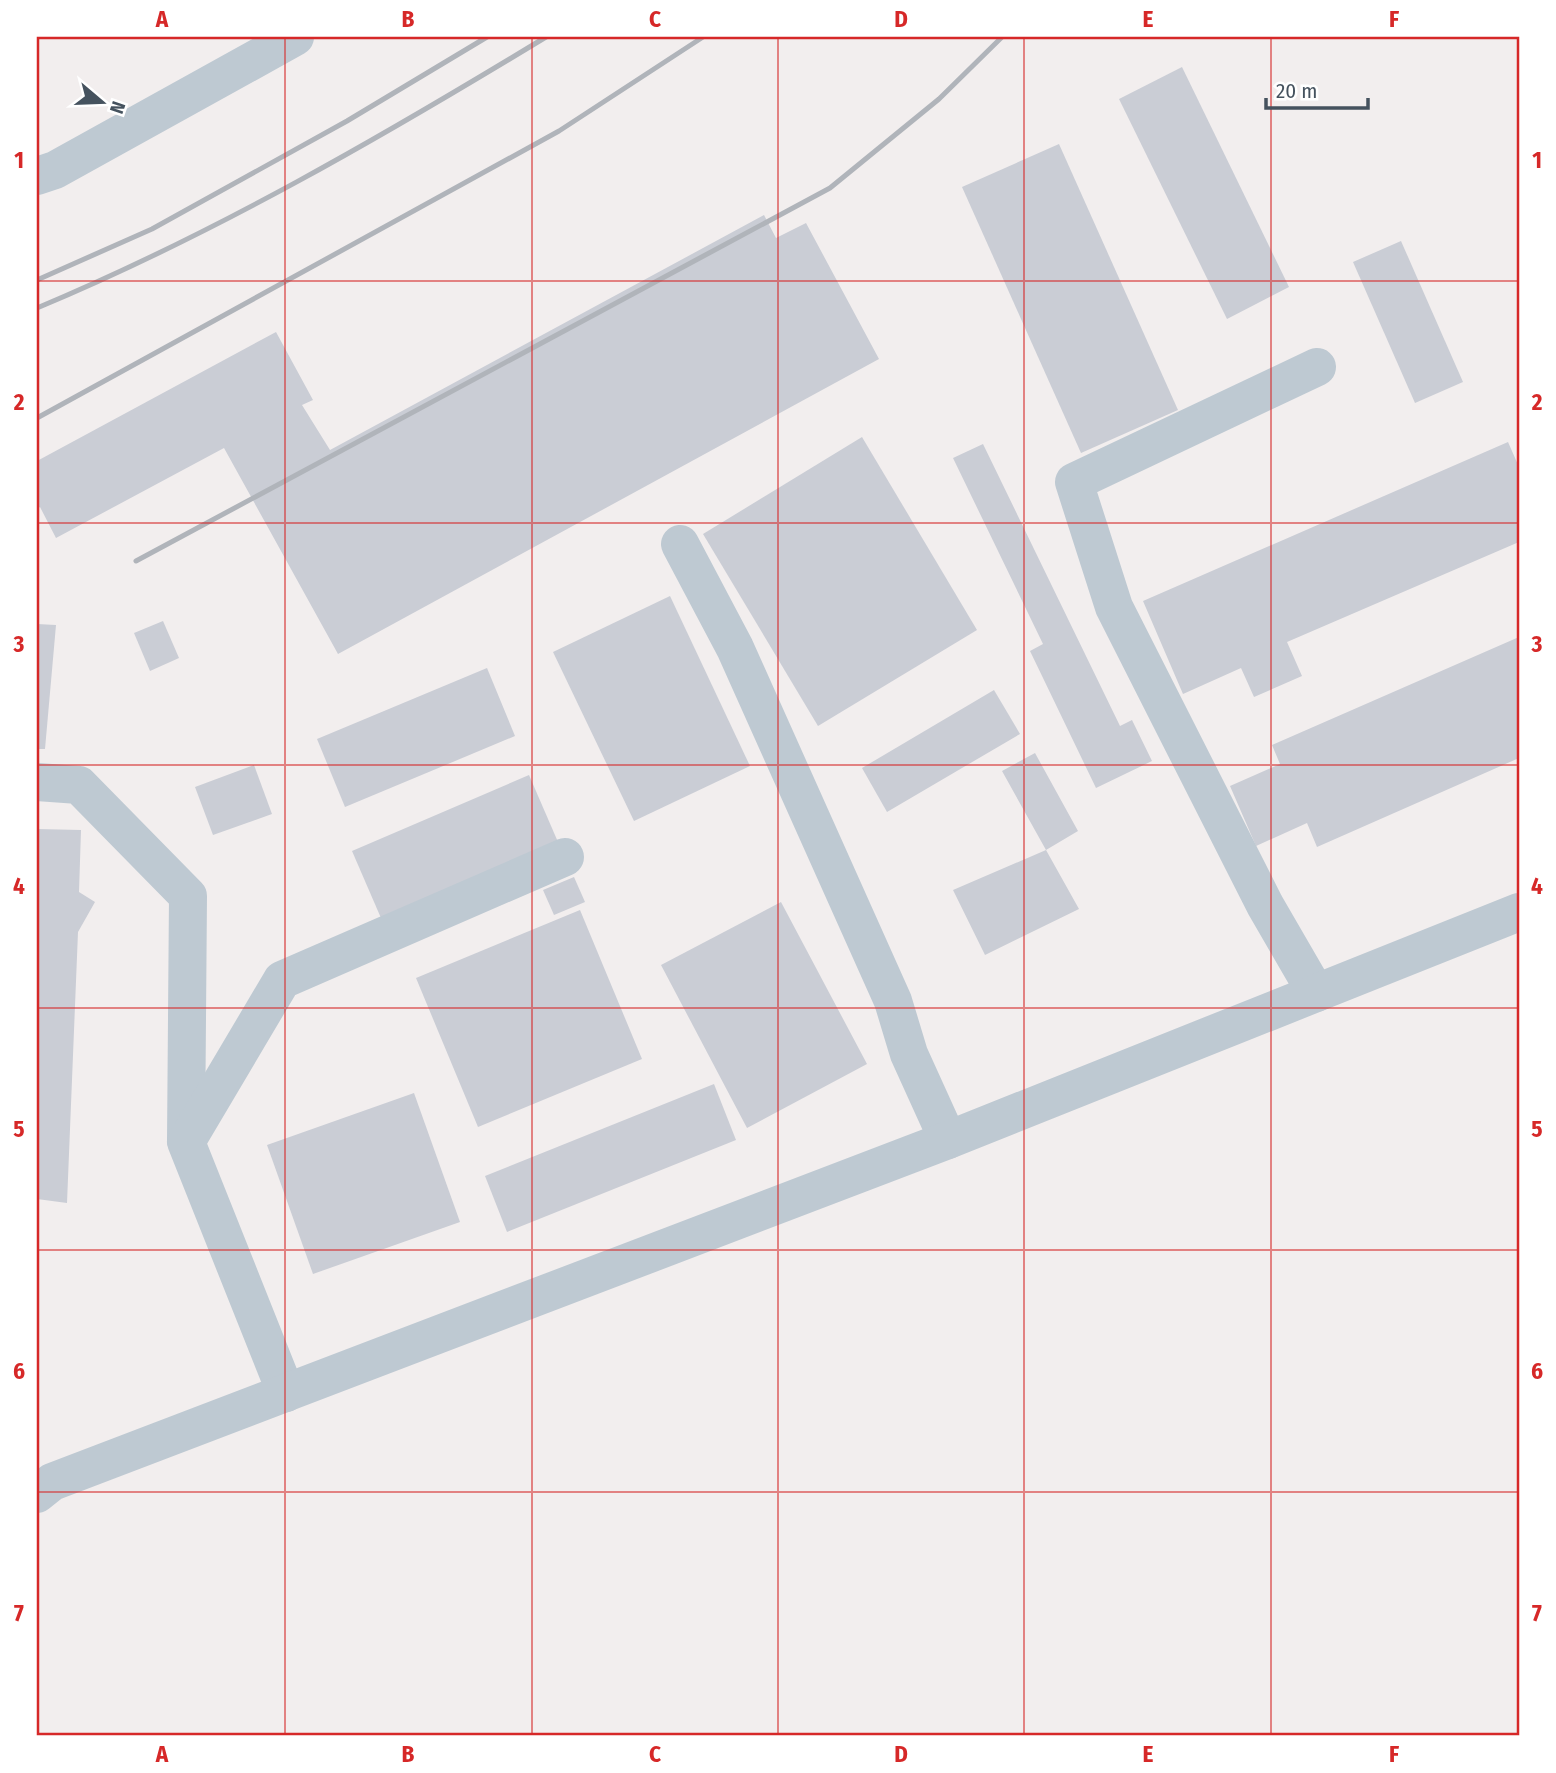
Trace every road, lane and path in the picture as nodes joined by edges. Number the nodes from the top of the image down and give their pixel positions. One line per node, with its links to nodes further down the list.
1 (295, 37): 2 (street)
2 (37, 176)
3 (1317, 367): 8 (street)
4 (680, 544): 9 (street)
5 (37, 782): 10 (street)
6 (565, 857): 10 (street)
7 (1519, 912): 8 (street)
8 (1316, 993): 9 (street)
9 (948, 1140): 11 (street)
10 (186, 1142): 11 (street)
11 (286, 1393): 12 (street)
12 (37, 1494)

